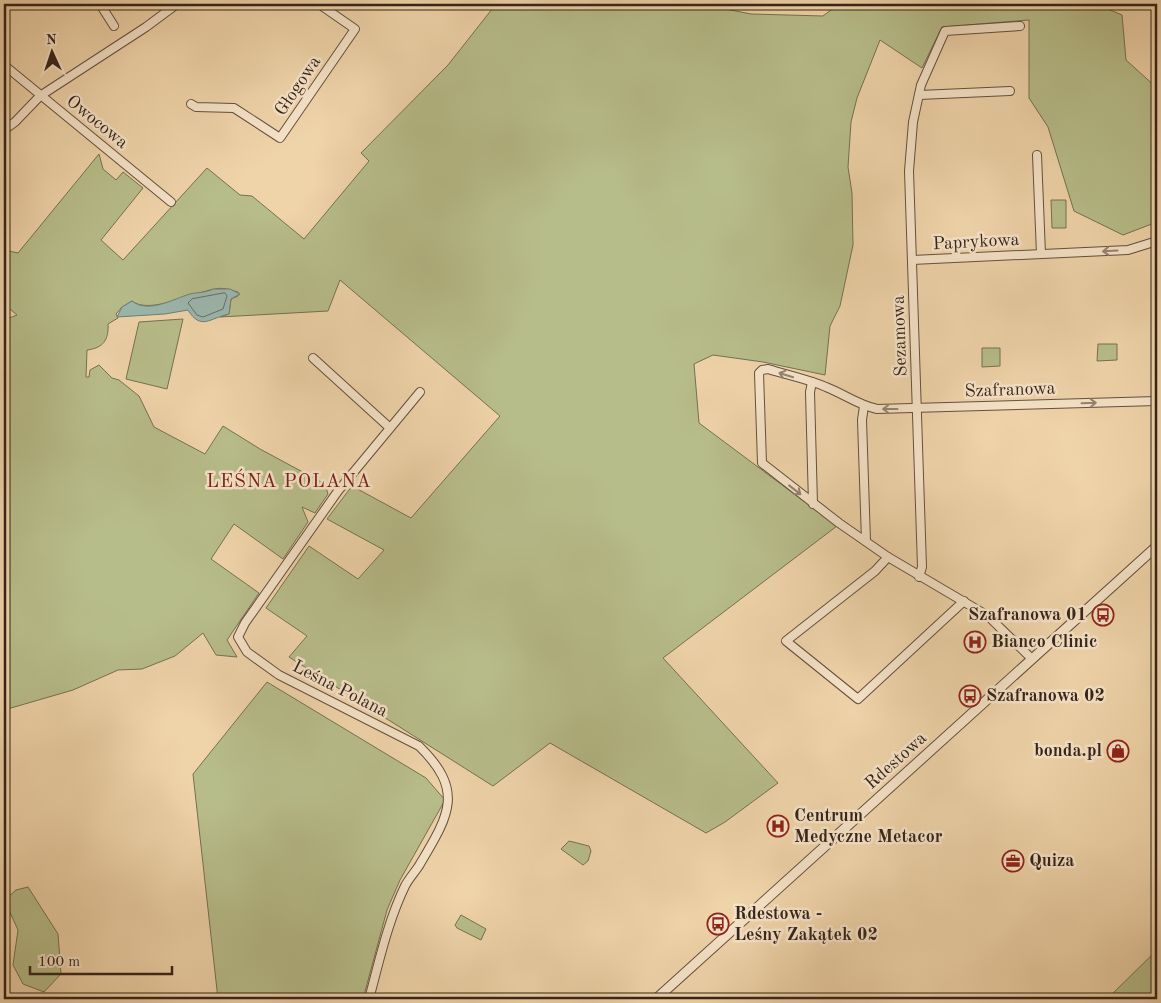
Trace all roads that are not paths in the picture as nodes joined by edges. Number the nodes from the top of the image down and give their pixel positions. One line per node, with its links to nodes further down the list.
1 (100, 4): 4 (street)
2 (176, 4): 9 (street)
3 (319, 4): 10 (street, Głogowa)
4 (114, 26)
5 (1020, 26): 8 (street, Sezamowa)
6 (4, 65): 9 (street, Owocowa)
7 (1010, 90): 8 (street)
8 (919, 95): 16 (street, Sezamowa)
9 (40, 96): 11 (street); 13 (street, Owocowa)
10 (191, 104)
11 (4, 130)
12 (1037, 155): 15 (street, Paprykowa)
13 (171, 202)
14 (1157, 241): 15 (street, Paprykowa, one-way to 15)
15 (1041, 254): 16 (street, Paprykowa)
16 (912, 260): 22 (street, Sezamowa)
17 (313, 358): 23 (street)
18 (812, 382): 21 (street, Szafranowa); 24 (street); 24 (street, Szafranowa, one-way to 24)
19 (420, 392): 23 (street, Leśna Polana)
20 (1157, 401): 22 (street, Szafranowa, one-way to 20)
21 (864, 406): 22 (street, Szafranowa, one-way to 21); 25 (street)
22 (918, 409): 28 (street, Sezamowa)
23 (390, 428): 31 (street, Leśna Polana)
24 (813, 504): 25 (street, Szafranowa)
25 (866, 541): 27 (street, Szafranowa)
26 (1157, 546): 30 (street, Rdestowa)
27 (888, 558): 28 (street, Szafranowa); 29 (street)
28 (919, 576): 29 (street, Szafranowa)
29 (964, 601): 30 (street, Szafranowa)
30 (1032, 659): 32 (street, Rdestowa)
31 (369, 999)
32 (656, 999)

